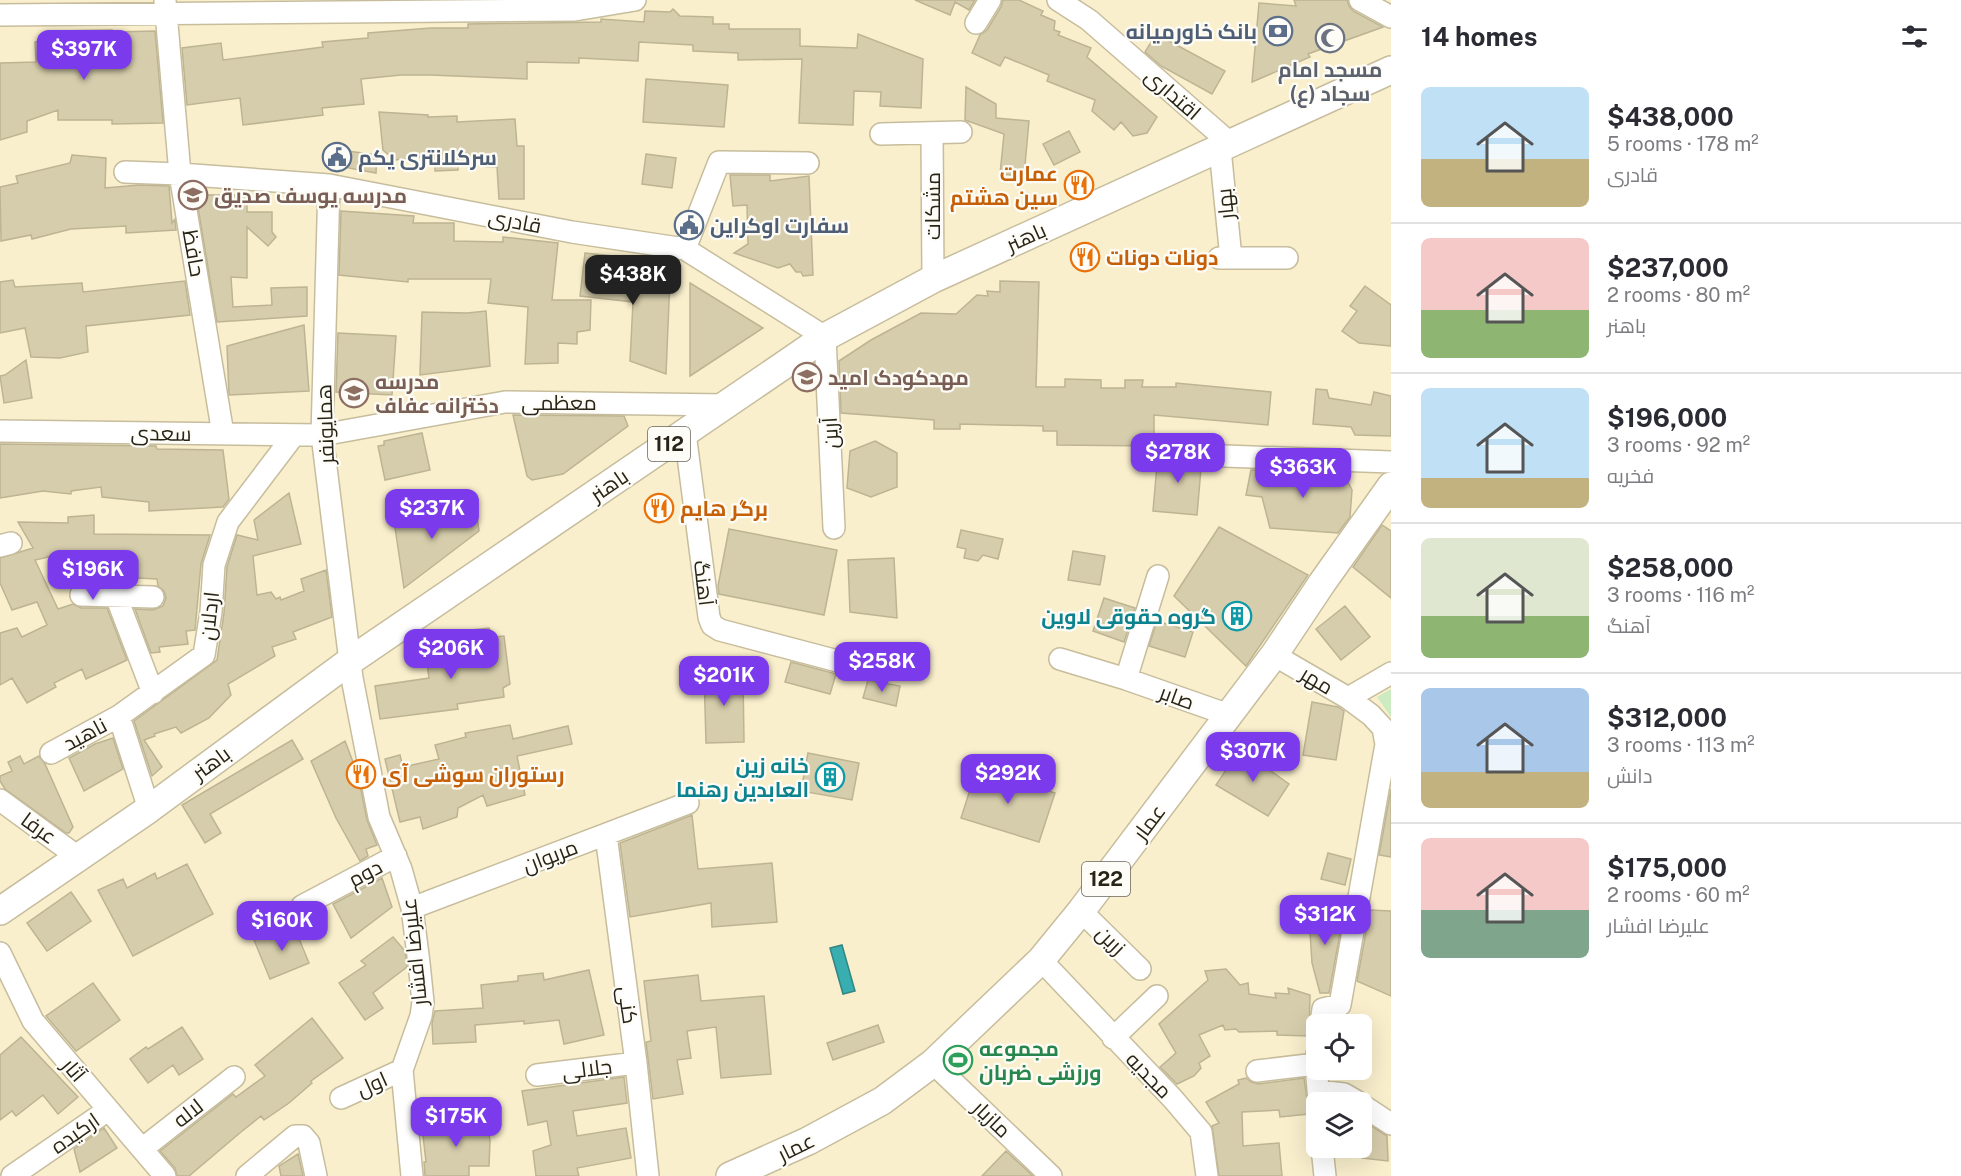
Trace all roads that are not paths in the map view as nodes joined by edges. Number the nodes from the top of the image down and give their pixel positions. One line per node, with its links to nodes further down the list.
1 (635, 0): 5 (street)
2 (990, 0): 8 (street)
3 (1058, 0): 13 (street, اقتداری)
4 (1360, 0): 7 (street)
5 (166, 7): 6 (street); 16 (street, حافظ)
6 (0, 15)
7 (1391, 17)
8 (976, 23)
9 (1391, 70): 13 (main road, باهنر / 112)
10 (962, 132): 11 (street)
11 (932, 133): 12 (street); 20 (street, مشکات)
12 (881, 134)
13 (1225, 147): 19 (street, بهار); 20 (main road, باهنر / 112)
14 (808, 163): 18 (street)
15 (125, 172): 16 (street, قادری)
16 (180, 174): 17 (street, قادری); 25 (street, حافظ)
17 (329, 185): 18 (street, قادری); 27 (street, همایونفر)
18 (685, 249): 21 (street, قادری)
19 (1287, 258)
20 (933, 279): 21 (main road, باهنر / 112)
21 (825, 337): 22 (main road, باهنر / 112); 31 (street, آرین)
22 (726, 405): 24 (main road, باهنر / 112); 27 (street, معظمی)
23 (0, 431): 25 (street, سعدی)
24 (685, 433): 38 (main road, باهنر / 112); 39 (street, آهنگ)
25 (223, 434): 26 (street, سعدی)
26 (294, 435): 27 (street, سعدی); 42 (street, اردلان)
27 (322, 435): 38 (street, همایونفر)
28 (1225, 456): 29 (street)
29 (1391, 462)
30 (1391, 486): 36 (main road, عمار / 122)
31 (834, 528)
32 (1158, 576): 41 (street)
33 (81, 595): 34 (street)
34 (116, 596): 35 (street); 42 (street)
35 (153, 597)
36 (1274, 655): 43 (street, مهر); 45 (main road, عمار / 122)
37 (1060, 659): 41 (street, صابر)
38 (350, 661): 50 (main road, باهنر / 112); 52 (street, علیرضا افشار)
39 (849, 664)
40 (1391, 674): 43 (street, مهر)
41 (1126, 679): 45 (street, صابر)
42 (153, 693): 44 (street, اردلان)
43 (1348, 698): 47 (street)
44 (119, 716): 46 (street, ناهید); 50 (street)
45 (1229, 716): 57 (main road, عمار / 122)
46 (51, 753)
47 (1385, 786): 62 (street)
48 (0, 800): 53 (street, عرفا)
49 (688, 803): 51 (street, مریوان)
50 (148, 809): 53 (main road, باهنر / 112)
51 (606, 835): 55 (street, مریوان); 65 (street, کنی)
52 (396, 856): 54 (street, دوم); 55 (street, علیرضا افشار)
53 (78, 857): 56 (main road, باهنر / 112)
54 (302, 906)
55 (412, 908): 67 (street, علیرضا افشار)
56 (0, 911)
57 (1082, 911): 59 (main road, عمار / 122); 60 (street, زرین)
58 (0, 953): 72 (street, آثار)
59 (1041, 960): 63 (street, مجدیه); 66 (main road, عمار / 122)
60 (1140, 969)
61 (1157, 996): 63 (street)
62 (1326, 1014)
63 (1113, 1038): 85 (street, مجدیه)
64 (1306, 1061): 68 (street)
65 (636, 1063): 69 (street, جلالی); 82 (street, کنی)
66 (933, 1063): 83 (main road, عمار / 122); 84 (street, مازیار)
67 (402, 1070): 71 (street, اول); 81 (street, علیرضا افشار)
68 (1257, 1071)
69 (537, 1075)
70 (234, 1077): 75 (street, لاله)
71 (341, 1098)
72 (108, 1110): 75 (street, آثار); 77 (street, ارکیده)
73 (1372, 1112): 74 (street)
74 (1391, 1124)
75 (142, 1149): 78 (street, آثار)
76 (1323, 1158): 86 (street)
77 (12, 1176)
78 (165, 1176)
79 (247, 1176): 80 (street)
80 (316, 1176)
81 (412, 1176)
82 (648, 1176)
83 (730, 1176)
84 (1051, 1176)
85 (1207, 1176)
86 (1325, 1176)

